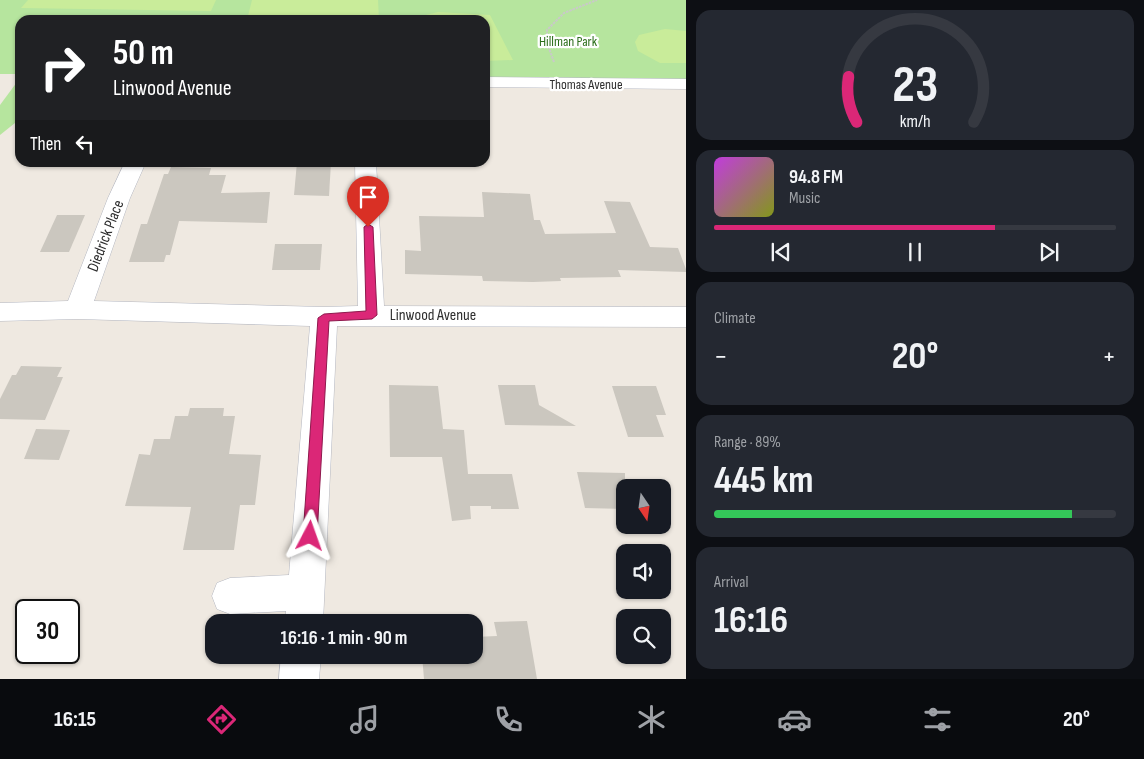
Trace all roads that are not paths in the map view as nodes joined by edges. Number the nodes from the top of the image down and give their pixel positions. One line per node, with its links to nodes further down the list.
1 (490, 82): 2 (street, Thomas Avenue)
2 (686, 84)
3 (134, 167): 5 (street, Diedrick Place)
4 (365, 167): 7 (street)
5 (78, 310): 6 (street, Linwood Avenue); 9 (street, Linwood Avenue)
6 (0, 312)
7 (372, 315): 8 (street, Linwood Avenue); 9 (street, Linwood Avenue)
8 (686, 317)
9 (324, 318): 11 (street)
10 (230, 596): 11 (street)
11 (305, 607)
12 (300, 664): 13 (street)
13 (299, 679)

